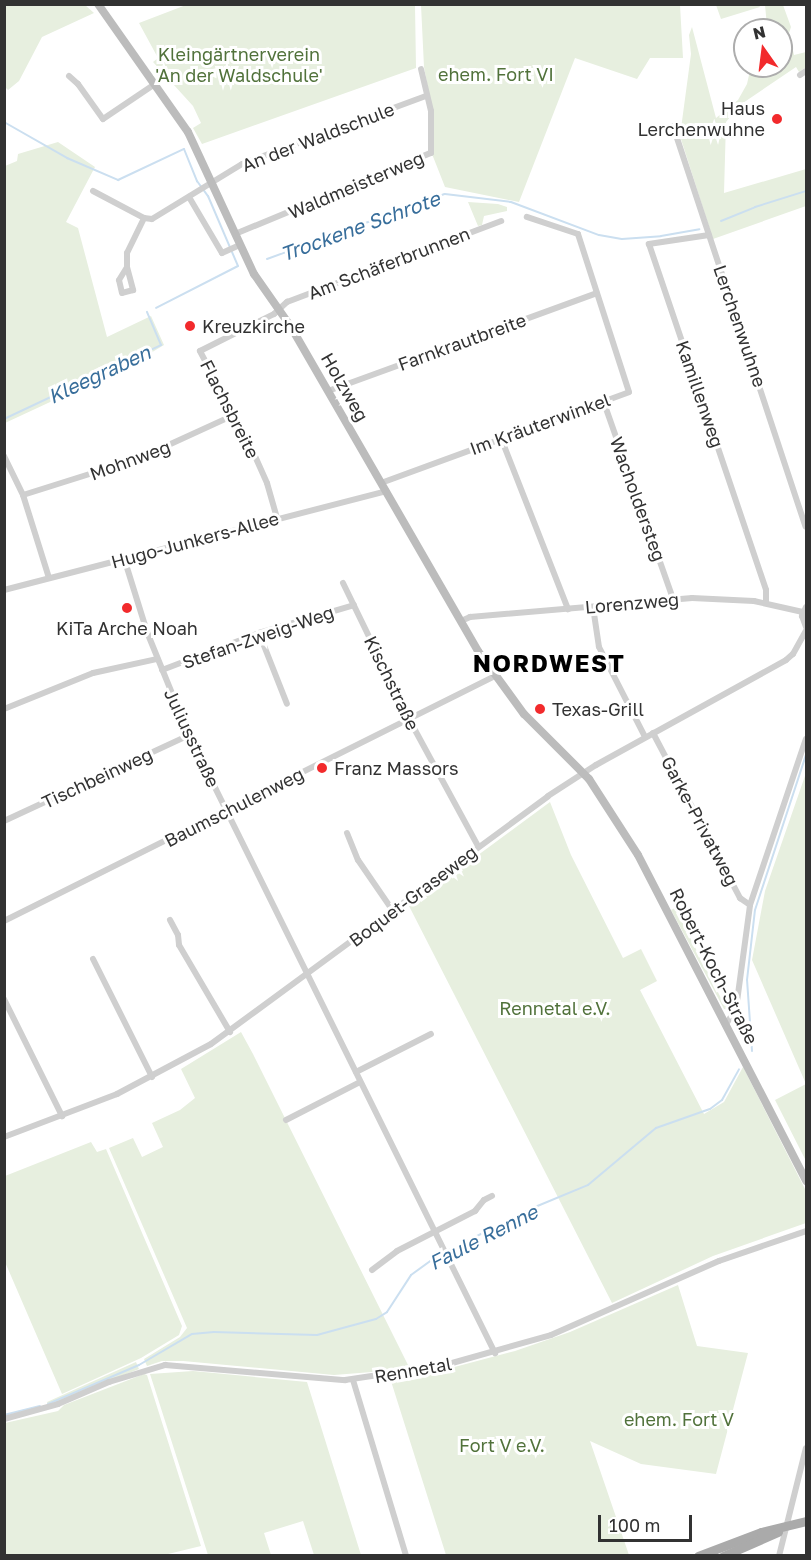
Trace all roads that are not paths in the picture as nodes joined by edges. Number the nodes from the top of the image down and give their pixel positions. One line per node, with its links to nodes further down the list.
1 (98, 4): 6 (street, Holzweg)
2 (421, 69): 7 (street, Waldmeisterweg)
3 (807, 71): 4 (street)
4 (800, 75)
5 (69, 76): 6 (street)
6 (155, 84): 9 (street, Holzweg)
7 (426, 96): 9 (street, An der Waldschule); 15 (street, Waldmeisterweg)
8 (673, 126): 16 (street, Lerchenwuhne)
9 (209, 184): 11 (street, An der Waldschule); 15 (street, Holzweg)
10 (93, 191): 13 (street)
11 (189, 197): 13 (street, An der Waldschule); 17 (street)
12 (528, 217): 19 (street, Im Kräuterwinkel)
13 (144, 218): 18 (street)
14 (501, 221): 20 (street, Am Schäferbrunnen)
15 (235, 234): 17 (street, Holzweg)
16 (709, 235): 29 (street, Lerchenwuhne); 35 (street, Kamillenweg)
17 (234, 248): 20 (street, Holzweg)
18 (127, 267)
19 (597, 293): 21 (street, Farnkrautbreite); 22 (street, Im Kräuterwinkel)
20 (279, 310): 21 (street, Holzweg); 23 (street, Flachsbreite)
21 (328, 391): 26 (street, Holzweg)
22 (603, 400): 24 (street, Im Kräuterwinkel); 34 (street, Wacholdersteg)
23 (234, 415): 27 (street, Mohnweg); 28 (street, Flachsbreite)
24 (501, 438): 26 (street, Im Kräuterwinkel); 38 (street)
25 (4, 456): 27 (street)
26 (384, 487): 28 (street, Hugo-Junkers-Allee); 40 (street, Holzweg)
27 (23, 495): 31 (street)
28 (277, 518): 30 (street, Hugo-Junkers-Allee)
29 (807, 527)
30 (124, 558): 31 (street, Hugo-Junkers-Allee); 43 (street, Juliusstraße)
31 (49, 578): 33 (street, Hugo-Junkers-Allee)
32 (343, 583): 36 (street, Kischstraße)
33 (4, 590)
34 (673, 599): 35 (street, Lorenzweg); 37 (street, Lorenzweg)
35 (766, 602): 39 (street, Lorenzweg)
36 (354, 605): 42 (street, Stefan-Zweig-Weg); 48 (street, Kischstraße)
37 (593, 607): 38 (street, Lorenzweg); 51 (street)
38 (568, 609): 40 (street, Lorenzweg)
39 (805, 610): 41 (street, Lorenzweg)
40 (461, 621): 45 (street, Holzweg)
41 (807, 629): 49 (street, Boquet-Graseweg)
42 (259, 633): 44 (street, Stefan-Zweig-Weg); 46 (street)
43 (157, 659): 44 (street, Juliusstraße); 47 (street)
44 (162, 670): 50 (street, Juliusstraße)
45 (495, 676): 48 (street, Baumschulenweg); 53 (street, Holzweg)
46 (287, 704)
47 (4, 709)
48 (409, 719): 54 (street, Baumschulenweg); 57 (street, Kischstraße)
49 (653, 733): 51 (street, Boquet-Graseweg); 58 (street, Garke-Privatweg)
50 (189, 735): 54 (street, Juliusstraße); 55 (street, Tischbeinweg)
51 (645, 737): 53 (street, Boquet-Graseweg)
52 (807, 739): 58 (street)
53 (583, 772): 57 (street, Boquet-Graseweg); 65 (street, Robert-Koch-Straße)
54 (227, 811): 61 (street, Baumschulenweg); 63 (street, Juliusstraße)
55 (4, 821)
56 (347, 833): 59 (street)
57 (478, 846): 59 (street, Boquet-Graseweg)
58 (750, 905): 65 (street)
59 (393, 911): 63 (street, Boquet-Graseweg)
60 (170, 920): 66 (street)
61 (4, 921)
62 (93, 959): 69 (street)
63 (308, 975): 66 (street, Boquet-Graseweg); 68 (street, Juliusstraße)
64 (4, 999): 71 (street)
65 (726, 1024): 74 (street, Robert-Koch-Straße)
66 (230, 1032): 69 (street, Boquet-Graseweg)
67 (431, 1034): 68 (street)
68 (356, 1072): 70 (street, Juliusstraße)
69 (152, 1077): 71 (street, Boquet-Graseweg)
70 (360, 1082): 72 (street); 76 (street, Juliusstraße)
71 (62, 1116): 73 (street, Boquet-Graseweg)
72 (286, 1120)
73 (4, 1137)
74 (807, 1181)
75 (492, 1196): 76 (street)
76 (435, 1231): 78 (street); 79 (street, Juliusstraße)
77 (807, 1231): 79 (street, Rennetal)
78 (372, 1270)
79 (495, 1353): 80 (street, Rennetal)
80 (352, 1380): 81 (street, Rennetal); 85 (street)
81 (4, 1419)
82 (807, 1448): 84 (street)
83 (806, 1524): 84 (main road)
84 (786, 1528): 86 (main road); 87 (main road); 88 (street)
85 (406, 1556)
86 (698, 1556)
87 (723, 1556)
88 (779, 1556)

